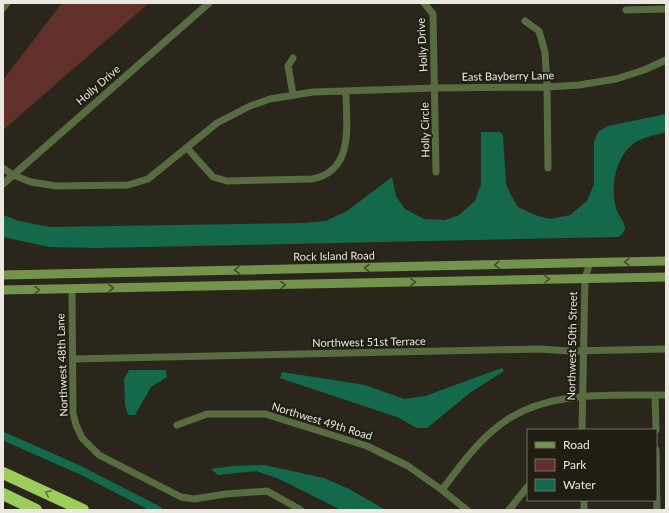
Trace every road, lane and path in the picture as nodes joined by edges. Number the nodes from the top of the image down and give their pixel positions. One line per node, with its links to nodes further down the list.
1 (7, 3): 4 (street)
2 (209, 3): 18 (street, Holly Drive)
3 (424, 3): 11 (street, Holly Drive)
4 (3, 8)
5 (666, 9): 6 (street)
6 (626, 10)
7 (525, 21): 10 (street)
8 (293, 58): 13 (street)
9 (666, 60): 10 (street, East Bayberry Lane)
10 (547, 87): 11 (street, East Bayberry Lane); 16 (street)
11 (435, 88): 12 (street, East Bayberry Lane); 17 (street, Holly Circle)
12 (346, 91): 13 (street, East Bayberry Lane); 14 (street)
13 (293, 94): 14 (street, East Bayberry Lane)
14 (187, 148): 18 (street, East Bayberry Lane)
15 (3, 168): 18 (street, East Bayberry Lane)
16 (548, 168)
17 (436, 172)
18 (13, 175): 19 (street, Holly Drive)
19 (3, 184)
20 (666, 261): 21 (main road, Rock Island Road, one-way to 21)
21 (590, 263): 22 (main road, Rock Island Road, one-way to 22); 24 (street, Northwest 50th Street)
22 (3, 276)
23 (666, 277): 24 (main road)
24 (585, 278): 25 (main road, one-way to 24); 28 (street, Northwest 50th Street)
25 (72, 289): 26 (main road, one-way to 25); 29 (street, Northwest 48th Lane)
26 (3, 290)
27 (666, 349): 28 (street, Northwest 51st Terrace)
28 (583, 350): 29 (street, Northwest 51st Terrace); 32 (street, Northwest 50th Street)
29 (73, 358): 42 (street, Northwest 48th Lane)
30 (655, 395): 31 (street); 32 (street); 35 (street)
31 (666, 395)
32 (582, 396): 34 (street, Northwest 50th Street); 38 (street)
33 (177, 425): 38 (street, Northwest 49th Road)
34 (582, 429)
35 (656, 429)
36 (3, 473): 41 (highway, one-way to 36)
37 (527, 487): 44 (street)
38 (442, 490): 43 (street, Northwest 49th Road)
39 (3, 494): 40 (highway)
40 (36, 510)
41 (83, 510)
42 (301, 510)
43 (467, 510)
44 (509, 510)

